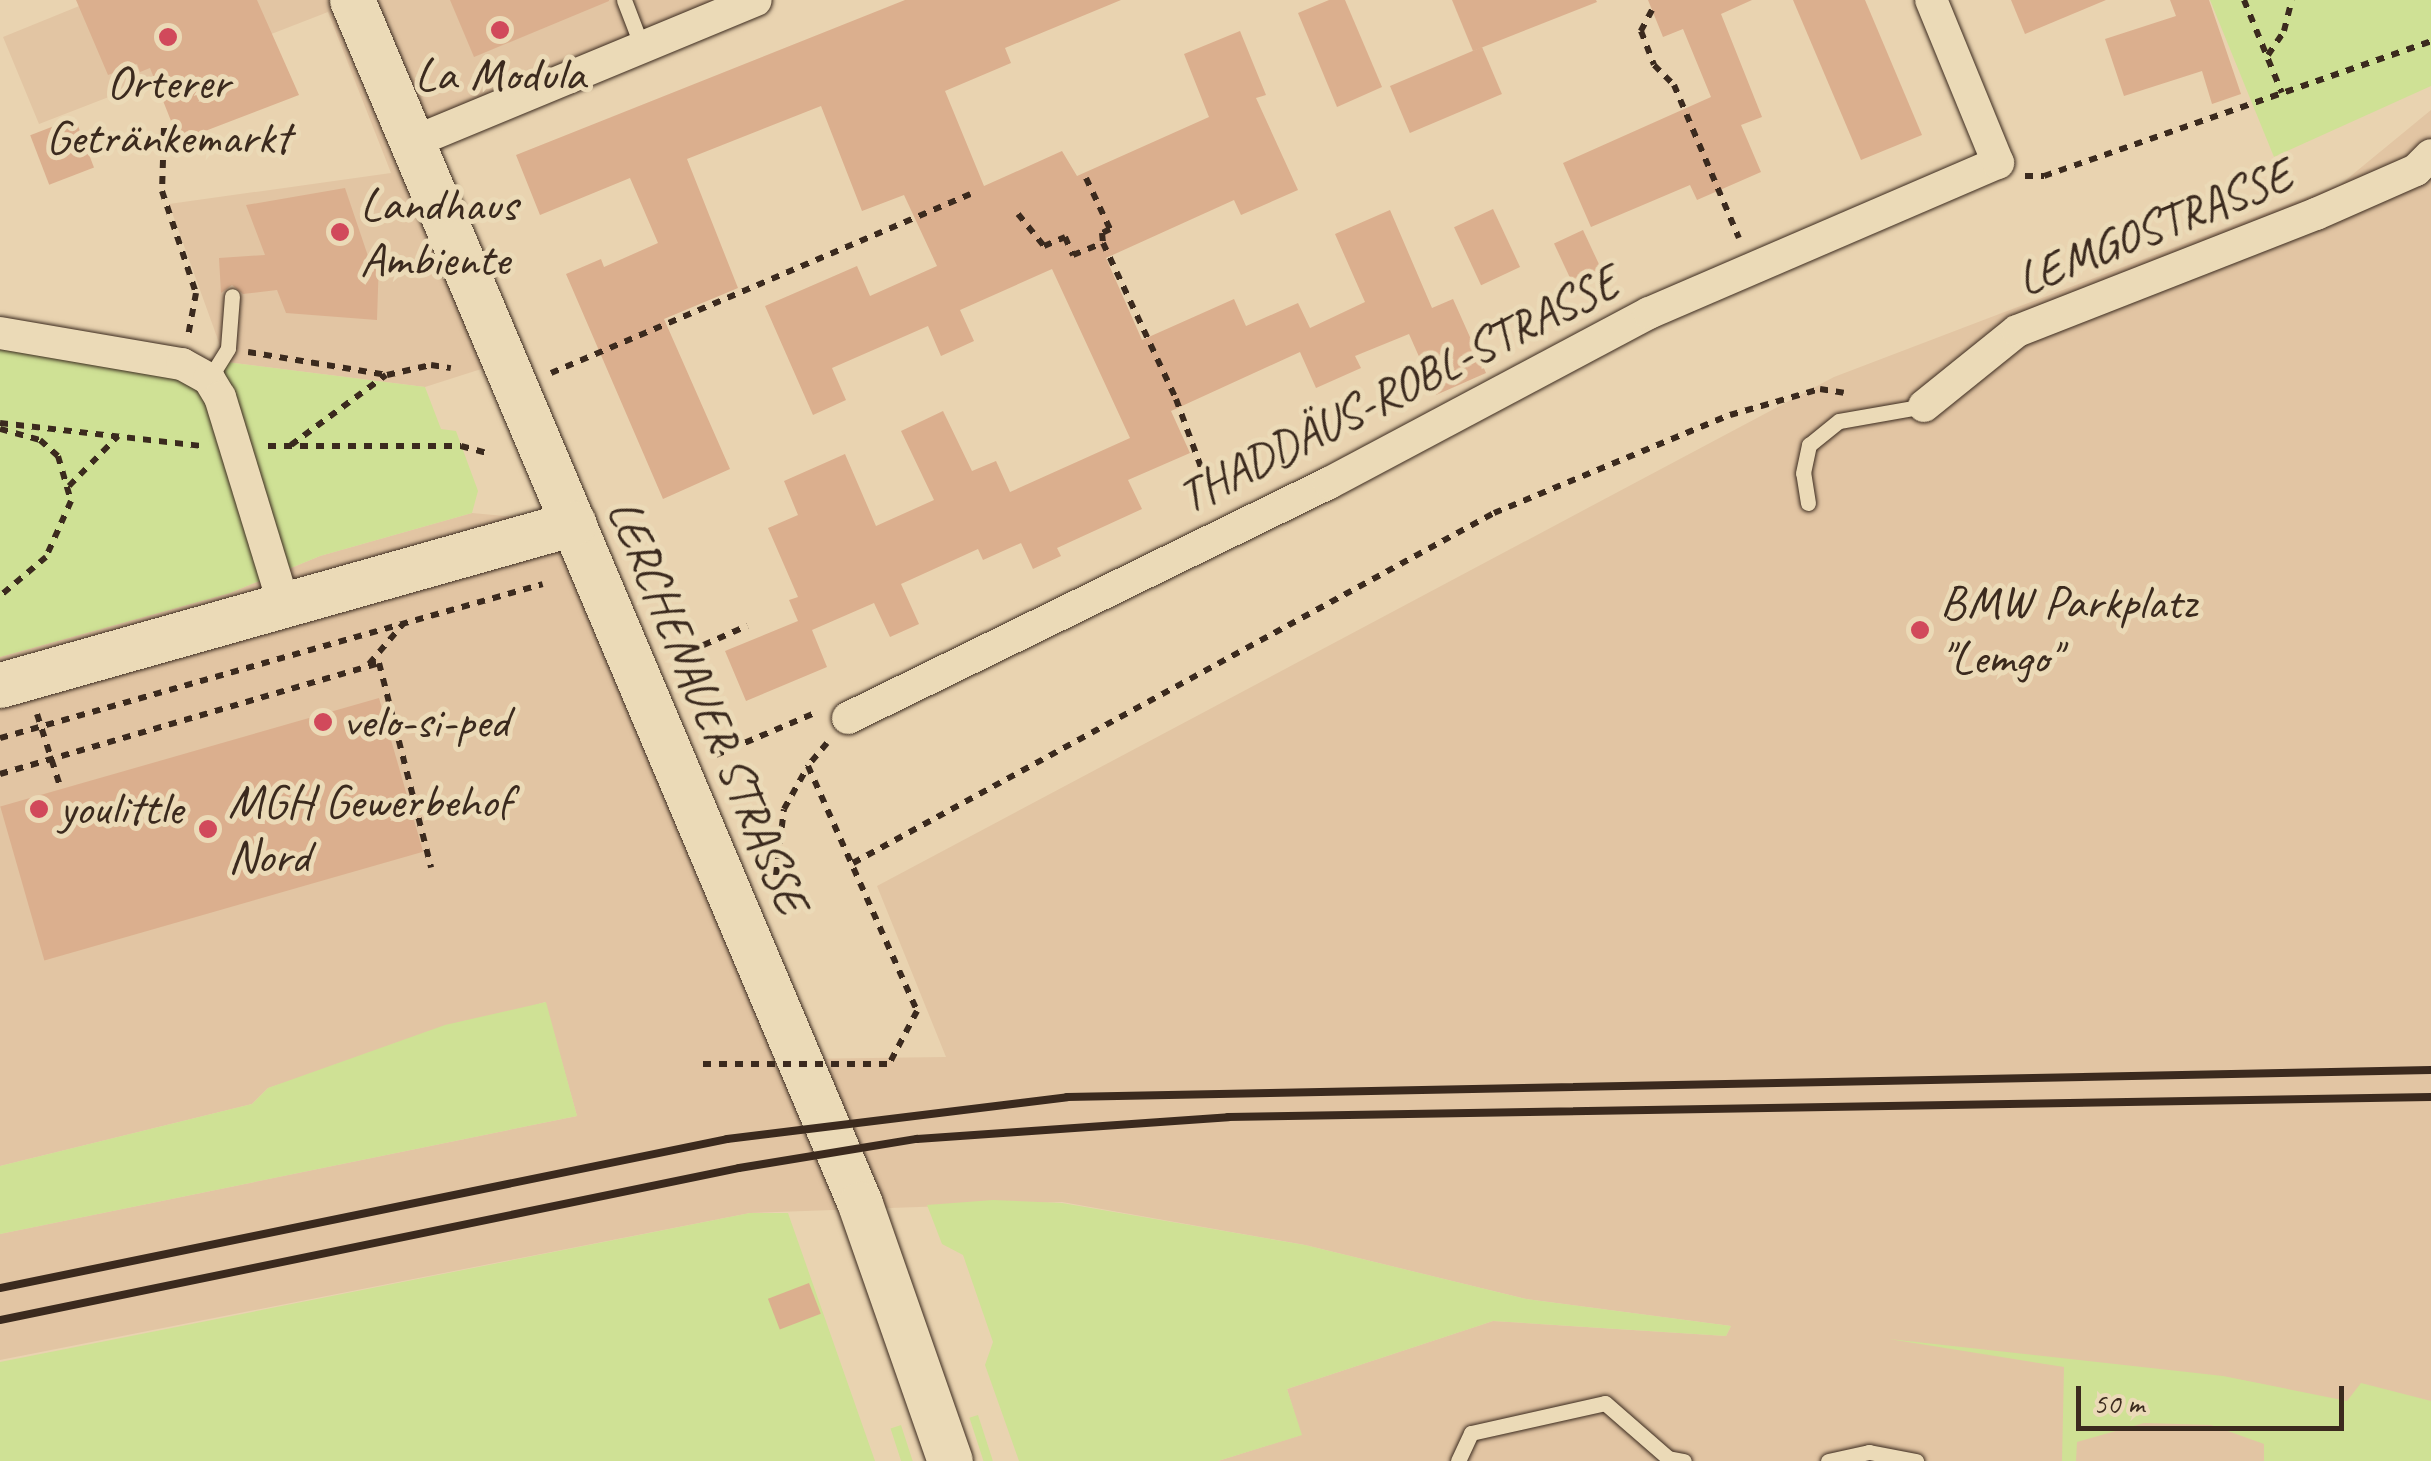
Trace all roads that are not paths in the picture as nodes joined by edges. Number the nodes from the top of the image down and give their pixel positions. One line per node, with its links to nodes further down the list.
1 (352, 0): 6 (main road, LERCHENAUER STRASSE)
2 (624, 0): 5 (lane)
3 (756, 0): 5 (street)
4 (1930, 0): 16 (street, THADDÄUS-ROBL-STRASSE)
5 (642, 47): 6 (street)
6 (411, 143): 13 (main road, LERCHENAUER STRASSE)
7 (2431, 155): 11 (street, LEMGOSTRASSE)
8 (232, 296): 10 (lane)
9 (0, 333): 10 (street)
10 (196, 371): 14 (street)
11 (1924, 406): 12 (lane)
12 (1808, 503)
13 (574, 523): 14 (main road); 17 (main road, LERCHENAUER STRASSE)
14 (283, 602): 15 (main road)
15 (13, 681)
16 (834, 714)
17 (950, 1461)
18 (1458, 1461): 19 (lane)
19 (1684, 1461)
20 (1828, 1461): 21 (lane)
21 (1916, 1461)

